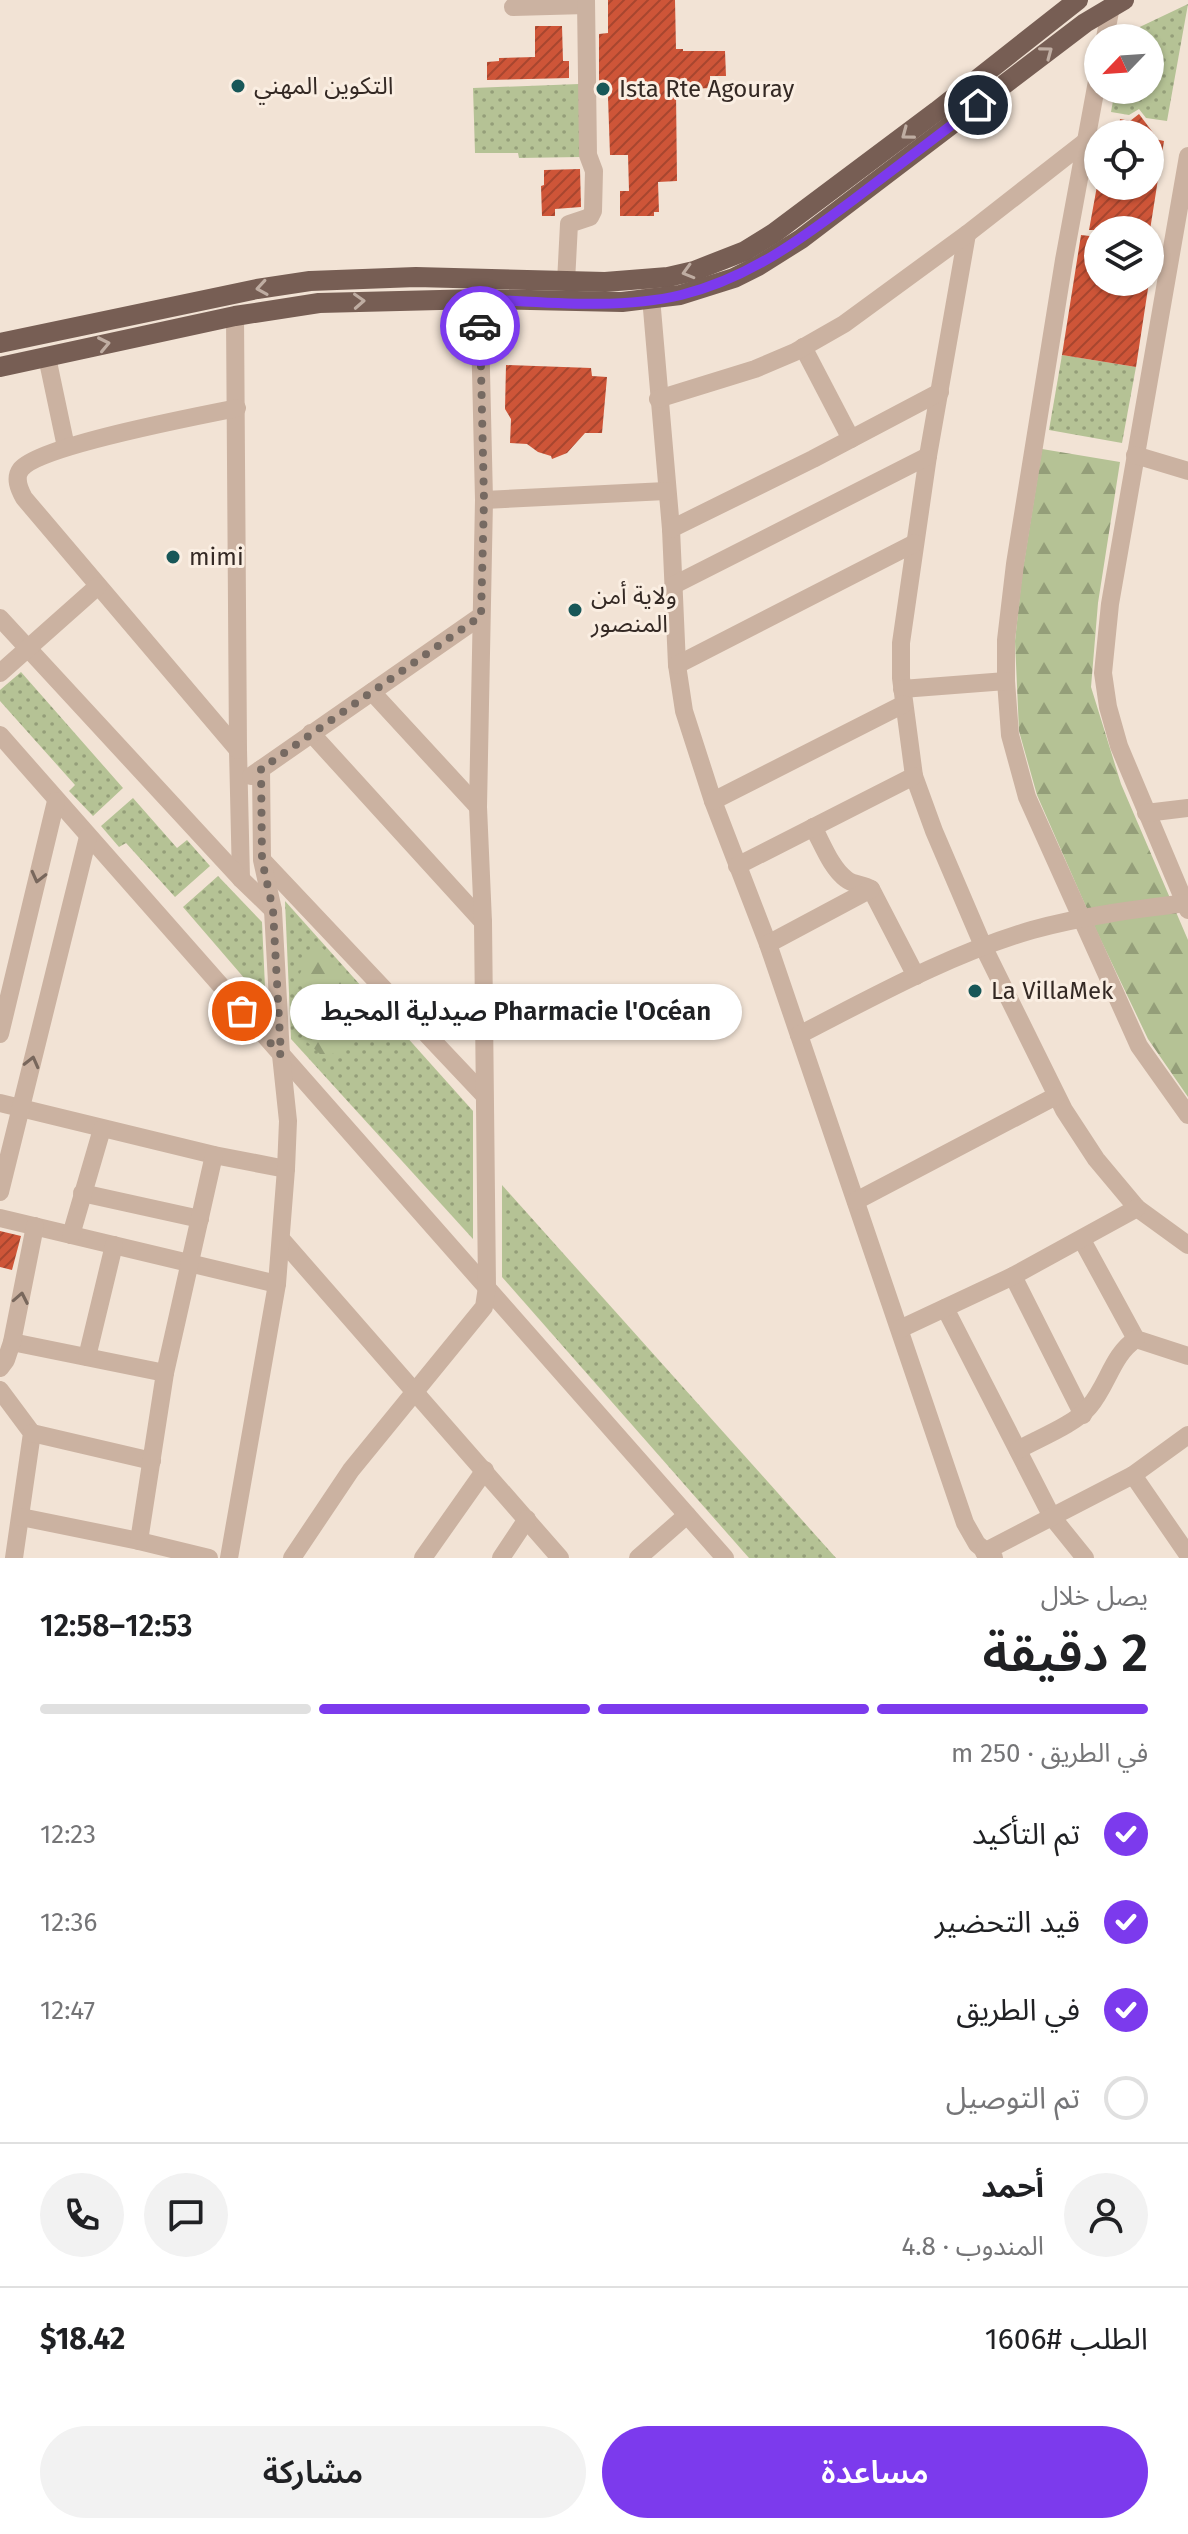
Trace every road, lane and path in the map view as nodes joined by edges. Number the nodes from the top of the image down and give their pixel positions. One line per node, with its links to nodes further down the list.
1 (1078, 0): 12 (main road, one-way to 12)
2 (586, 2): 4 (street); 10 (street)
3 (1117, 3): 5 (street); 12 (main road, one-way to 3)
4 (513, 7)
5 (1110, 24)
6 (1084, 143): 9 (street)
7 (1084, 153): 37 (street)
8 (1188, 156): 23 (street)
9 (967, 234): 15 (street); 18 (street)
10 (566, 282): 11 (main road); 12 (main road)
11 (479, 289): 12 (main road); 13 (main road, one-way to 11); 14 (main road, one-way to 14); 27 (street)
12 (650, 290): 19 (street)
13 (235, 316): 16 (main road, one-way to 13); 20 (street)
14 (0, 343)
15 (803, 347): 19 (street); 21 (street)
16 (47, 357): 17 (main road); 22 (street)
17 (0, 367)
18 (940, 392): 21 (street); 24 (street)
19 (658, 399): 26 (street)
20 (237, 408): 22 (street); 42 (street)
21 (851, 439): 28 (street)
22 (66, 447): 31 (street)
23 (1135, 455): 25 (street); 50 (street)
24 (928, 456): 29 (street); 30 (street)
25 (1188, 471)
26 (666, 491): 27 (street); 28 (street)
27 (484, 500): 32 (street)
28 (671, 529): 30 (street)
29 (915, 543): 35 (street); 39 (street)
30 (674, 585): 35 (street)
31 (98, 586): 34 (street); 42 (street)
32 (481, 616): 38 (street); 48 (street)
33 (0, 618): 34 (street)
34 (28, 648): 36 (street); 55 (street)
35 (677, 665): 47 (street)
36 (0, 673)
37 (1006, 681): 39 (street); 59 (street)
38 (372, 692): 40 (street); 48 (street)
39 (903, 696): 44 (street); 47 (street)
40 (311, 733): 43 (street); 60 (street)
41 (0, 735): 46 (street)
42 (238, 750): 45 (street)
43 (261, 769): 45 (street); 53 (street)
44 (914, 776): 51 (street); 62 (street)
45 (238, 784): 55 (street)
46 (56, 801): 52 (street); 64 (street, one-way to 64)
47 (713, 801): 54 (street)
48 (478, 807): 60 (street)
49 (1188, 808): 50 (street)
50 (1146, 813): 57 (street)
51 (813, 827): 54 (street); 56 (street)
52 (88, 837): 66 (street); 70 (street, one-way to 52)
53 (262, 860): 58 (street); 67 (street)
54 (737, 866): 61 (street)
55 (241, 879): 58 (street)
56 (871, 889): 61 (street); 63 (street)
57 (1187, 906): 59 (street)
58 (273, 910): 66 (street)
59 (1081, 919): 62 (street); 71 (street)
60 (483, 922): 67 (street)
61 (768, 944): 65 (street)
62 (984, 948): 63 (street); 68 (street)
63 (916, 976): 65 (street)
64 (0, 1034)
65 (799, 1035): 77 (street)
66 (281, 1055): 74 (street); 90 (street)
67 (484, 1095): 90 (street)
68 (1056, 1096): 77 (street); 78 (street)
69 (0, 1103): 70 (street)
70 (21, 1108): 72 (street); 75 (street)
71 (1188, 1115)
72 (102, 1129): 73 (street); 76 (street)
73 (214, 1155): 74 (street); 80 (street)
74 (286, 1169): 83 (street)
75 (0, 1192)
76 (82, 1193): 80 (street); 82 (street)
77 (856, 1201): 92 (street)
78 (1137, 1208): 84 (street); 86 (street)
79 (0, 1218): 81 (street)
80 (200, 1219): 87 (street)
81 (35, 1226): 82 (street); 94 (street, one-way to 81)
82 (71, 1235): 85 (street)
83 (281, 1239): 89 (street); 100 (street)
84 (1082, 1240): 88 (street); 93 (street)
85 (114, 1245): 87 (street); 96 (street)
86 (1188, 1245)
87 (191, 1263): 89 (street); 98 (street)
88 (1013, 1276): 91 (street); 101 (street)
89 (277, 1284): 117 (street)
90 (487, 1287): 100 (street); 108 (street)
91 (945, 1308): 92 (street); 104 (street)
92 (900, 1329): 113 (street)
93 (1136, 1339): 95 (street); 101 (street)
94 (12, 1342): 96 (street); 97 (street)
95 (1188, 1356)
96 (87, 1357): 98 (street)
97 (0, 1368)
98 (165, 1373): 105 (street)
99 (0, 1390): 102 (street)
100 (413, 1392): 106 (street); 118 (street)
101 (1083, 1415): 104 (street)
102 (32, 1433): 105 (street); 109 (street)
103 (1188, 1435): 107 (street)
104 (1018, 1450): 110 (street)
105 (152, 1461): 112 (street)
106 (485, 1470): 111 (street); 119 (street)
107 (1133, 1475): 110 (street); 114 (street)
108 (687, 1515): 122 (street); 123 (street)
109 (21, 1517): 112 (street); 115 (street)
110 (1052, 1517): 113 (street); 124 (street)
111 (527, 1519): 120 (street); 121 (street)
112 (139, 1541): 116 (street)
113 (989, 1555)
114 (1188, 1555)
115 (14, 1558)
116 (209, 1558)
117 (229, 1558)
118 (292, 1558)
119 (423, 1558)
120 (501, 1558)
121 (560, 1558)
122 (638, 1558)
123 (725, 1558)
124 (1085, 1558)

